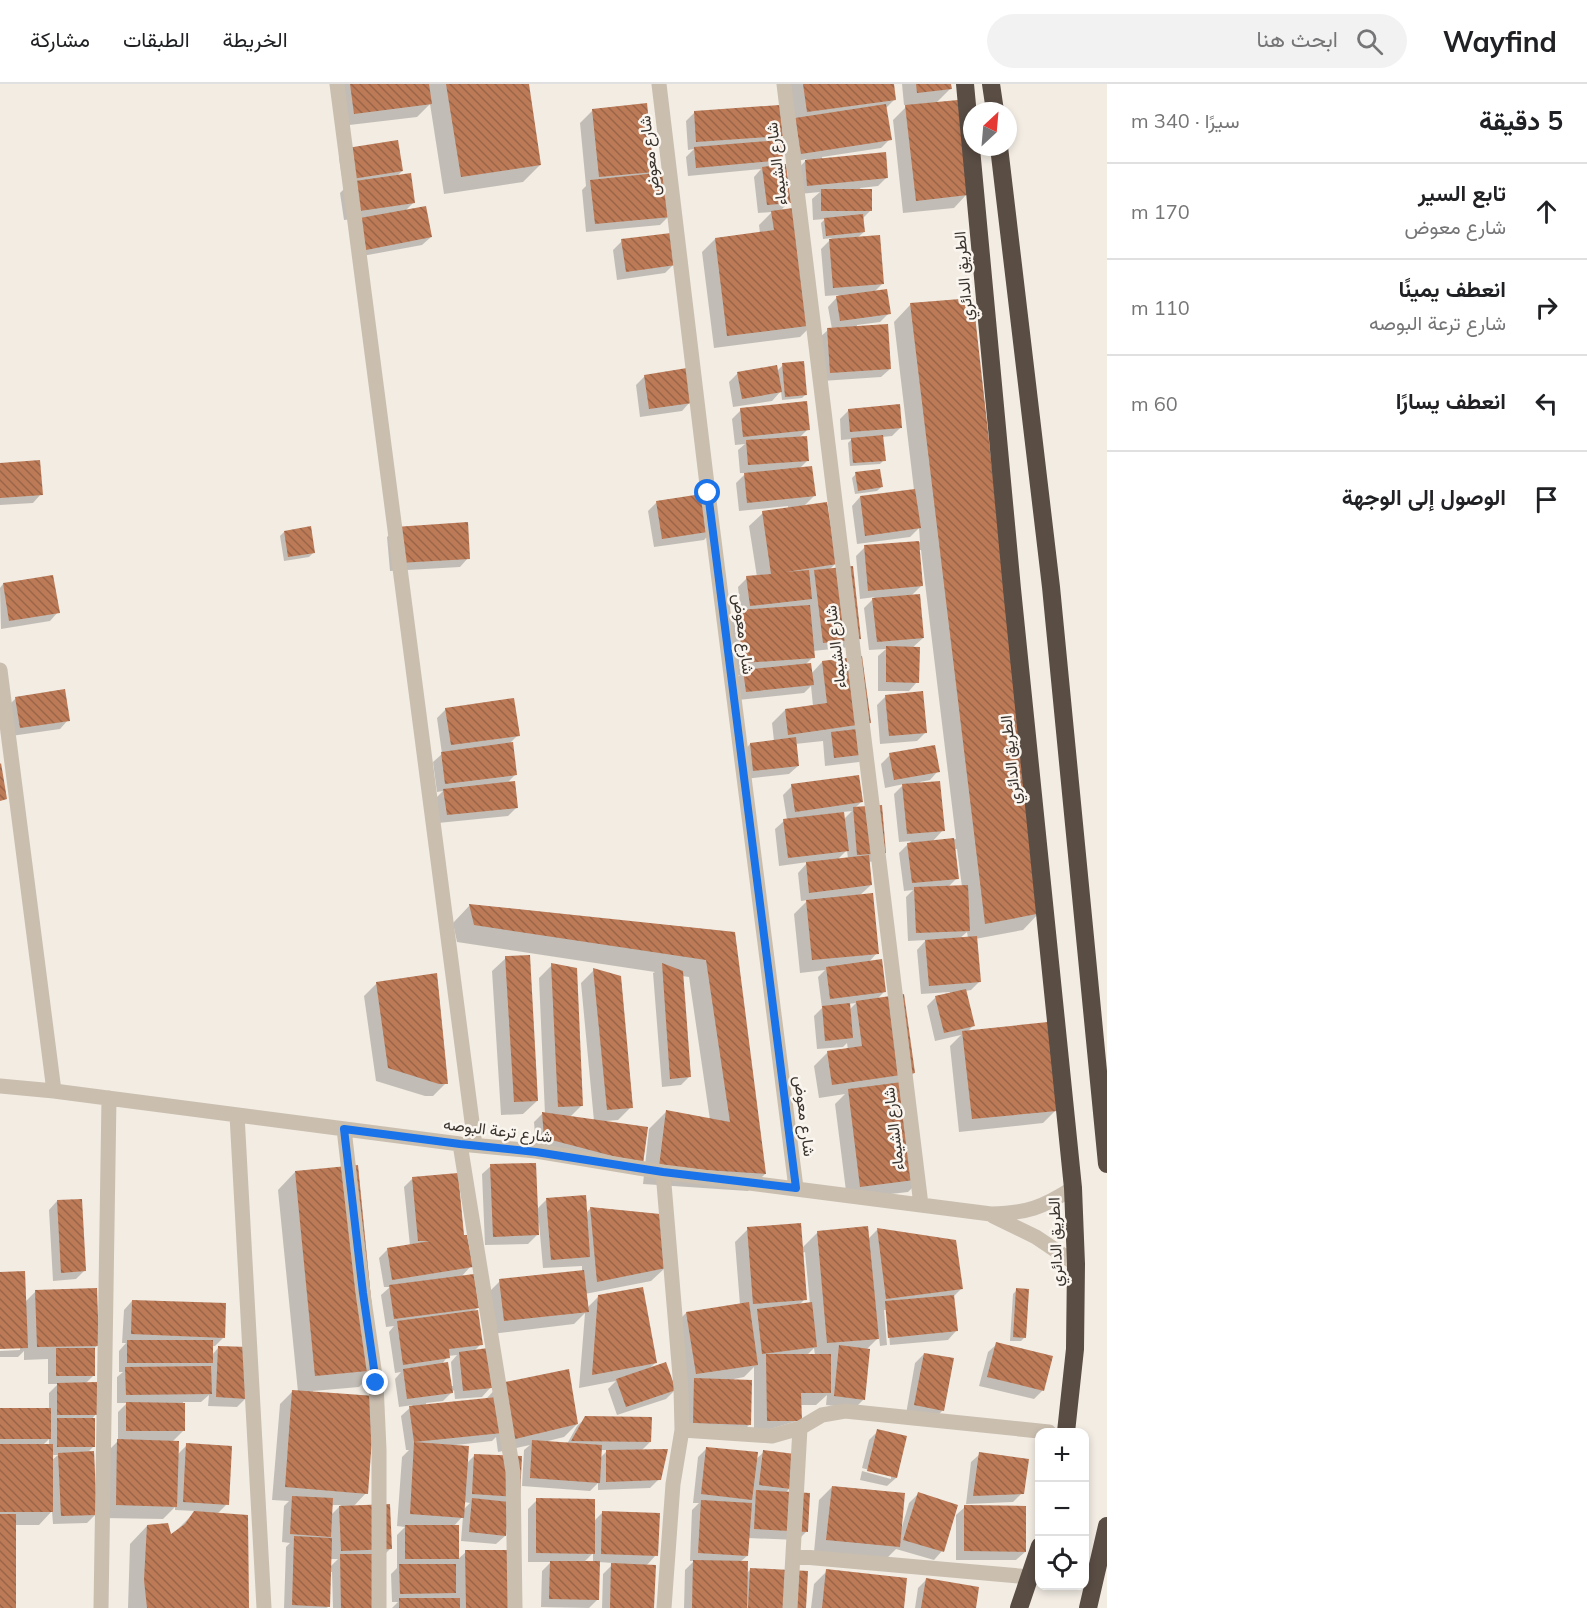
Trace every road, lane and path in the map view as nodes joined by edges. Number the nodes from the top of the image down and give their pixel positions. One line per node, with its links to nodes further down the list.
1 (337, 84): 14 (street)
2 (659, 84): 17 (street, شارع معوض)
3 (784, 84): 19 (street, شارع الشيماء)
4 (965, 84): 18 (highway, الطريق الدائري)
5 (991, 84): 6 (highway)
6 (994, 102)
7 (1000, 156): 15 (highway)
8 (0, 670): 10 (street)
9 (0, 1086): 10 (street, شارع ترعة البوصه)
10 (54, 1091): 11 (street, شارع ترعة البوصه)
11 (109, 1098): 12 (street, شارع ترعة البوصه); 30 (street)
12 (237, 1115): 13 (street, شارع ترعة البوصه); 31 (street)
13 (344, 1129): 14 (street, شارع ترعة البوصه); 32 (street)
14 (468, 1145): 16 (street, شارع ترعة البوصه); 33 (street)
15 (1107, 1164)
16 (663, 1172): 17 (street, شارع ترعة البوصه); 24 (street)
17 (796, 1188): 19 (street, شارع ترعة البوصه)
18 (1073, 1188): 20 (street); 21 (highway, الطريق الدائري)
19 (921, 1205): 20 (street, شارع ترعة البوصه)
20 (991, 1214): 21 (street)
21 (1076, 1264): 23 (highway, الطريق الدائري)
22 (800, 1428): 24 (street); 25 (street); 27 (street)
23 (1065, 1428)
24 (682, 1430): 34 (street)
25 (1035, 1431)
26 (1107, 1526): 37 (highway)
27 (793, 1556): 29 (street); 35 (street)
28 (1035, 1563): 29 (highway)
29 (1031, 1577): 36 (highway)
30 (101, 1608)
31 (264, 1608)
32 (379, 1608)
33 (514, 1608)
34 (664, 1608)
35 (790, 1608)
36 (1019, 1608)
37 (1088, 1608)

